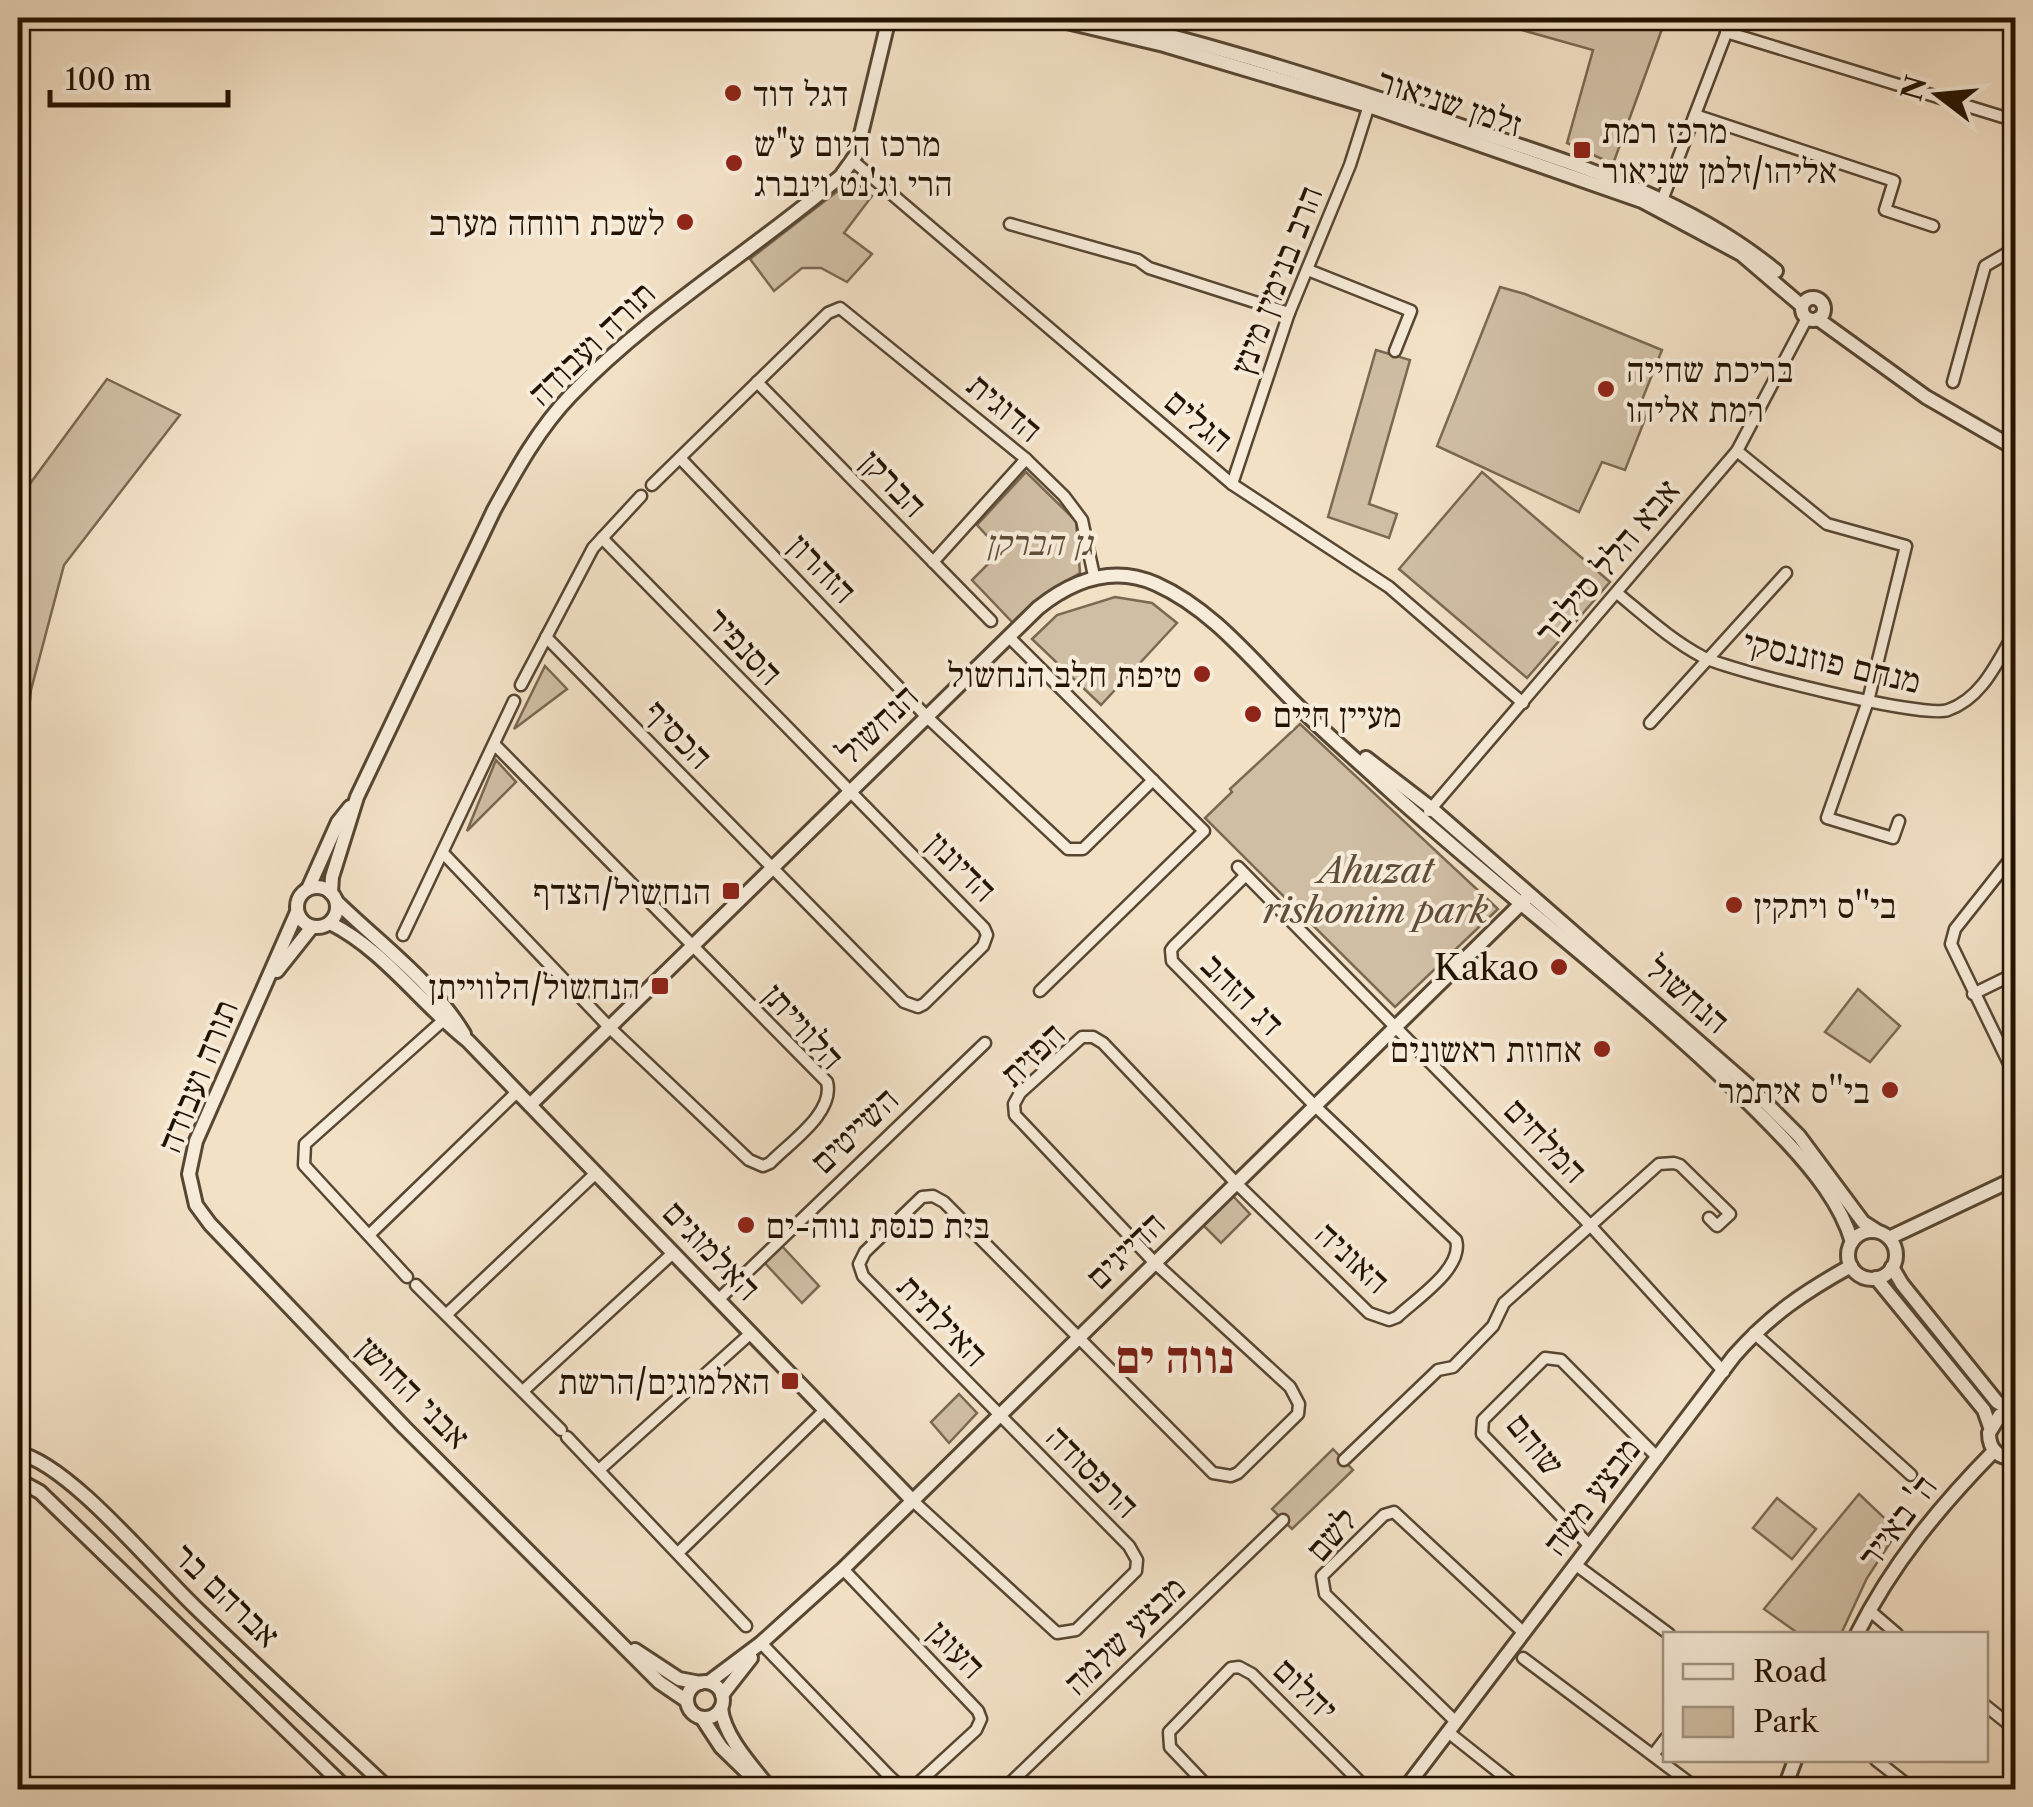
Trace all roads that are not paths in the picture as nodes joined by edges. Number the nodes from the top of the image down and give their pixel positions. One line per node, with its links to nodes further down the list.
1 (892, 18): 11 (street)
2 (1050, 18): 7 (street, זלמן שניאור)
3 (1098, 18): 7 (street, זלמן שניאור)
4 (1173, 18): 7 (street)
5 (1732, 18): 6 (street)
6 (1726, 32): 9 (street); 10 (street)
7 (1166, 39): 8 (street, זלמן שניאור)
8 (1370, 101): 12 (street, זלמן שניאור); 16 (street, הרב בנימין מינץ)
9 (1695, 115): 12 (street); 14 (street)
10 (2016, 122)
11 (853, 162): 27 (street, הגלים); 49 (street, תורה ועבודה)
12 (1661, 204): 17 (street, זלמן שניאור)
13 (1010, 224): 18 (street)
14 (1933, 226)
15 (2016, 248): 21 (street)
16 (1308, 270): 18 (street, הרב בנימין מינץ); 19 (street)
17 (1812, 310): 22 (street, זלמן שניאור); 23 (street, זלמן שניאור); 24 (street, אבא הלל סילבר)
18 (1289, 313): 27 (street, הרב בנימין מינץ)
19 (1396, 351)
20 (757, 382): 25 (street); 26 (street, הדוגית); 31 (street, הברקן)
21 (1953, 382)
22 (2016, 439)
23 (2016, 449)
24 (1737, 451): 34 (street, אבא הלל סילבר); 42 (street)
25 (680, 458): 28 (street); 44 (street, הזהרון)
26 (1026, 459): 31 (street); 33 (street, הדוגית)
27 (1232, 484): 43 (street, הגלים)
28 (652, 485)
29 (641, 496): 30 (street)
30 (602, 538): 37 (street); 48 (street, הסנפיר)
31 (933, 562): 35 (street, הברקן)
32 (1786, 573): 39 (street)
33 (1094, 576): 38 (street, הנחשול); 50 (street, הנחשול)
34 (1617, 593): 39 (street, מנחם פוזננסקי); 43 (street, אבא הלל סילבר)
35 (991, 620)
36 (2016, 630): 42 (street, מנחם פוזננסקי)
37 (546, 637): 40 (street); 54 (street, הכסיף)
38 (1008, 637): 44 (street, הנחשול); 47 (street)
39 (1708, 660): 42 (street, מנחם פוזננסקי); 45 (street)
40 (521, 684)
41 (514, 701): 46 (street)
42 (1868, 701): 51 (street)
43 (1523, 703): 50 (street, אבא הלל סילבר)
44 (927, 717): 47 (street, הזהרון); 48 (street, הנחשול)
45 (1650, 723)
46 (496, 745): 53 (street); 63 (street)
47 (1153, 780): 66 (street)
48 (850, 793): 54 (street, הנחשול); 54 (street, הדיונון)
49 (357, 796): 56 (street, תורה ועבודה); 57 (street, תורה ועבודה)
50 (1426, 814): 58 (street, הנחשול)
51 (1899, 821)
52 (2016, 852): 67 (street)
53 (443, 853): 62 (street); 70 (street)
54 (772, 870): 63 (street, הנחשול)
55 (1242, 872): 69 (street, המלחים); 75 (street, דג הזהב)
56 (308, 889): 57 (street); 59 (street)
57 (334, 897): 60 (street); 68 (street, האלמוגים)
58 (1524, 901): 69 (street, הדייגים); 83 (street, הנחשול); 84 (street, הנחשול)
59 (297, 912): 61 (street); 65 (street, תורה ועבודה)
60 (330, 924): 61 (street); 68 (street, האלמוגים)
61 (312, 928): 65 (street, תורה ועבודה)
62 (403, 936)
63 (692, 948): 70 (street, הנחשול); 70 (street, הלווייתן)
64 (2016, 973): 67 (street)
65 (266, 985): 79 (street, תורה ועבודה)
66 (1040, 991)
67 (1974, 994): 72 (street)
68 (446, 1017): 73 (street, האלמוגים); 82 (street)
69 (1396, 1026): 75 (street, הדייגים); 81 (street, המלחים)
70 (610, 1028): 74 (street, הנחשול)
71 (985, 1042): 90 (street, השייטים)
72 (2016, 1078)
73 (517, 1092): 74 (street, האלמוגים); 82 (street)
74 (530, 1105): 76 (street, האלמוגים)
75 (1315, 1106): 78 (street, הדייגים); 78 (street, האוניה)
76 (596, 1173): 85 (street, האלמוגים); 91 (street)
77 (2016, 1178): 83 (street)
78 (1236, 1184): 86 (street, הדייגים); 86 (street, הפזית)
79 (192, 1190): 117 (street, אבני החושן)
80 (1709, 1218): 81 (street)
81 (1589, 1224): 95 (street, המלחים); 104 (street)
82 (369, 1235): 91 (street)
83 (1883, 1235): 84 (street); 88 (street)
84 (1852, 1242): 87 (street, הנחשול)
85 (673, 1253): 90 (street, האלמוגים); 96 (street)
86 (1155, 1263): 94 (street, הדייגים); 94 (street)
87 (1851, 1266): 89 (street); 92 (street, מבצע משה)
88 (1892, 1267): 89 (street); 98 (street)
89 (1876, 1278): 100 (street)
90 (718, 1300): 93 (street, האלמוגים)
91 (447, 1314): 96 (street)
92 (1754, 1333): 95 (street, מבצע משה); 107 (street)
93 (751, 1334): 97 (street, האלמוגים); 106 (street)
94 (1078, 1338): 99 (street, הדייגים); 99 (street, האילתית)
95 (1724, 1372): 103 (street, מבצע משה)
96 (524, 1391): 106 (street)
97 (825, 1410): 109 (street, האלמוגים); 112 (street)
98 (2015, 1412): 100 (street)
99 (998, 1416): 109 (street, הדייגים); 109 (street, הרפסודה)
100 (1990, 1427): 101 (street)
101 (1994, 1451): 105 (street); 115 (street, ה' באייר)
102 (18, 1453): 136 (street, אברהם בר)
103 (1658, 1458): 111 (street, מבצע משה); 111 (street, שוהם)
104 (1344, 1460)
105 (2014, 1460)
106 (600, 1470): 112 (street)
107 (1911, 1474)
108 (18, 1480): 135 (street, אברהם בר)
109 (913, 1500): 114 (street, הדייגים)
110 (1282, 1520): 138 (street, מבצע שלמה)
111 (1590, 1546): 113 (street, מבצע משה)
112 (678, 1552): 116 (street)
113 (1576, 1565): 118 (street); 121 (street, מבצע משה)
114 (843, 1569): 122 (street, הדייגים); 122 (street, העוגן)
115 (1870, 1610): 119 (street, ה' באייר); 120 (street)
116 (746, 1626)
117 (605, 1628): 124 (street, אבני החושן); 125 (street, אבני החושן)
118 (1666, 1632)
119 (1859, 1632)
120 (1895, 1632)
121 (1524, 1633): 129 (street, מבצע משה); 129 (street, לשם)
122 (761, 1643): 124 (street, הדייגים); 126 (street, הדייגים)
123 (1523, 1658): 132 (street)
124 (704, 1683): 125 (street); 126 (street)
125 (687, 1701): 128 (street)
126 (722, 1701): 128 (street); 137 (street)
127 (1988, 1708): 130 (street)
128 (702, 1718): 137 (street)
129 (1452, 1727): 141 (street, מבצע משה); 142 (street)
130 (2016, 1730)
131 (1663, 1742): 132 (street)
132 (1653, 1755): 143 (street)
133 (1794, 1762): 144 (street)
134 (1879, 1762): 145 (street)
135 (343, 1786)
136 (390, 1790)
137 (768, 1790)
138 (1003, 1790)
139 (1210, 1790): 140 (street, יהלום)
140 (1368, 1790)
141 (1404, 1790)
142 (1521, 1790)
143 (1699, 1790)
144 (1784, 1790)
145 (1914, 1790)

